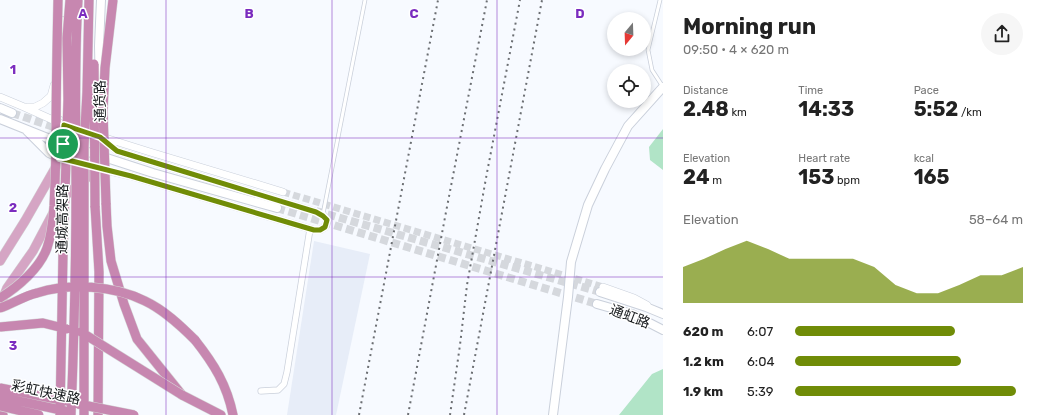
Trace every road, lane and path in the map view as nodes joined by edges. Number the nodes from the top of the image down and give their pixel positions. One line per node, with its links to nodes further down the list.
1 (58, 0): 33 (highway, bridge)
2 (62, 0): 10 (main road)
3 (70, 0): 46 (highway, bridge)
4 (78, 0): 47 (highway, 通城高架路, bridge)
5 (90, 0): 25 (highway, bridge); 48 (highway, 通城高架路, bridge)
6 (101, 0): 19 (main road, 通货路)
7 (113, 0): 29 (highway, bridge)
8 (365, 0): 28 (lane)
9 (660, 0): 11 (lane)
10 (62, 52): 13 (street); 17 (main road)
11 (663, 87): 53 (main road)
12 (0, 97): 13 (street)
13 (24, 107): 17 (street)
14 (0, 108): 15 (main road)
15 (12, 113)
16 (0, 119): 18 (main road)
17 (64, 125): 19 (street); 20 (main road)
18 (25, 129): 20 (main road); 21 (main road)
19 (100, 137): 23 (main road, 通货路); 26 (street); 28 (street)
20 (63, 144): 21 (main road); 23 (main road)
21 (60, 158): 23 (main road); 31 (main road)
22 (111, 160): 23 (main road); 24 (street); 27 (main road)
23 (101, 165): 24 (street); 35 (main road)
24 (131, 176): 30 (street)
25 (95, 182): 29 (highway, bridge); 49 (highway, bridge)
26 (282, 192)
27 (277, 208)
28 (323, 216): 30 (street)
29 (107, 226): 41 (highway, bridge)
30 (310, 229): 40 (street)
31 (0, 261)
32 (601, 290): 36 (main road, 通虹路)
33 (0, 298)
34 (597, 304): 38 (main road, 通虹路)
35 (0, 307): 52 (highway, bridge)
36 (663, 314)
37 (0, 327): 41 (highway, bridge)
38 (663, 330)
39 (0, 388): 50 (highway, bridge)
40 (261, 391)
41 (182, 395): 51 (highway)
42 (0, 397): 48 (highway, 彩虹快速路, bridge)
43 (0, 406): 44 (main road); 45 (highway, 彩虹快速路, bridge)
44 (18, 415)
45 (38, 415)
46 (60, 415)
47 (71, 415)
48 (85, 415)
49 (98, 415)
50 (134, 415)
51 (222, 415)
52 (233, 415)
53 (553, 415)

